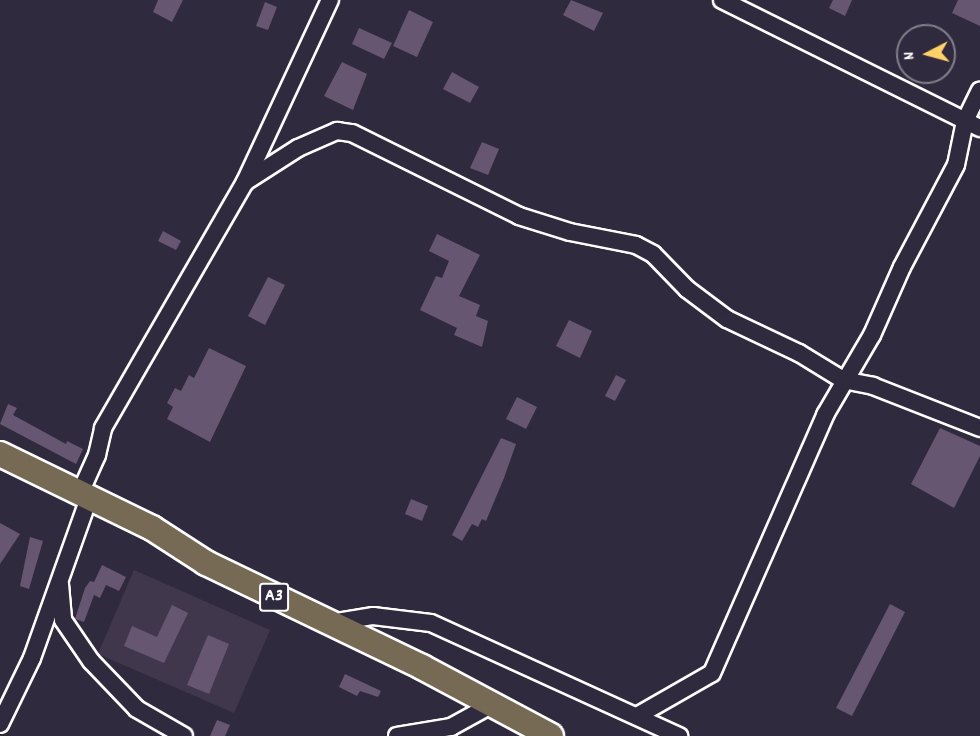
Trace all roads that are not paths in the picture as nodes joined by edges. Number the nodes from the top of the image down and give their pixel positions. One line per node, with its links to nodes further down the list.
1 (330, 0): 5 (street)
2 (722, 0): 4 (street)
3 (980, 90): 4 (street)
4 (972, 124): 6 (street)
5 (245, 182): 6 (street); 9 (street)
6 (843, 380): 7 (street); 13 (street)
7 (980, 428)
8 (0, 454): 9 (highway, A3)
9 (84, 495): 10 (street); 11 (highway, A3)
10 (59, 580): 14 (street); 15 (street)
11 (328, 623): 12 (highway, A3); 13 (street)
12 (489, 706): 16 (street); 17 (highway, A3)
13 (637, 716): 18 (street)
14 (0, 724)
15 (184, 736)
16 (398, 736)
17 (551, 736)
18 (679, 736)

